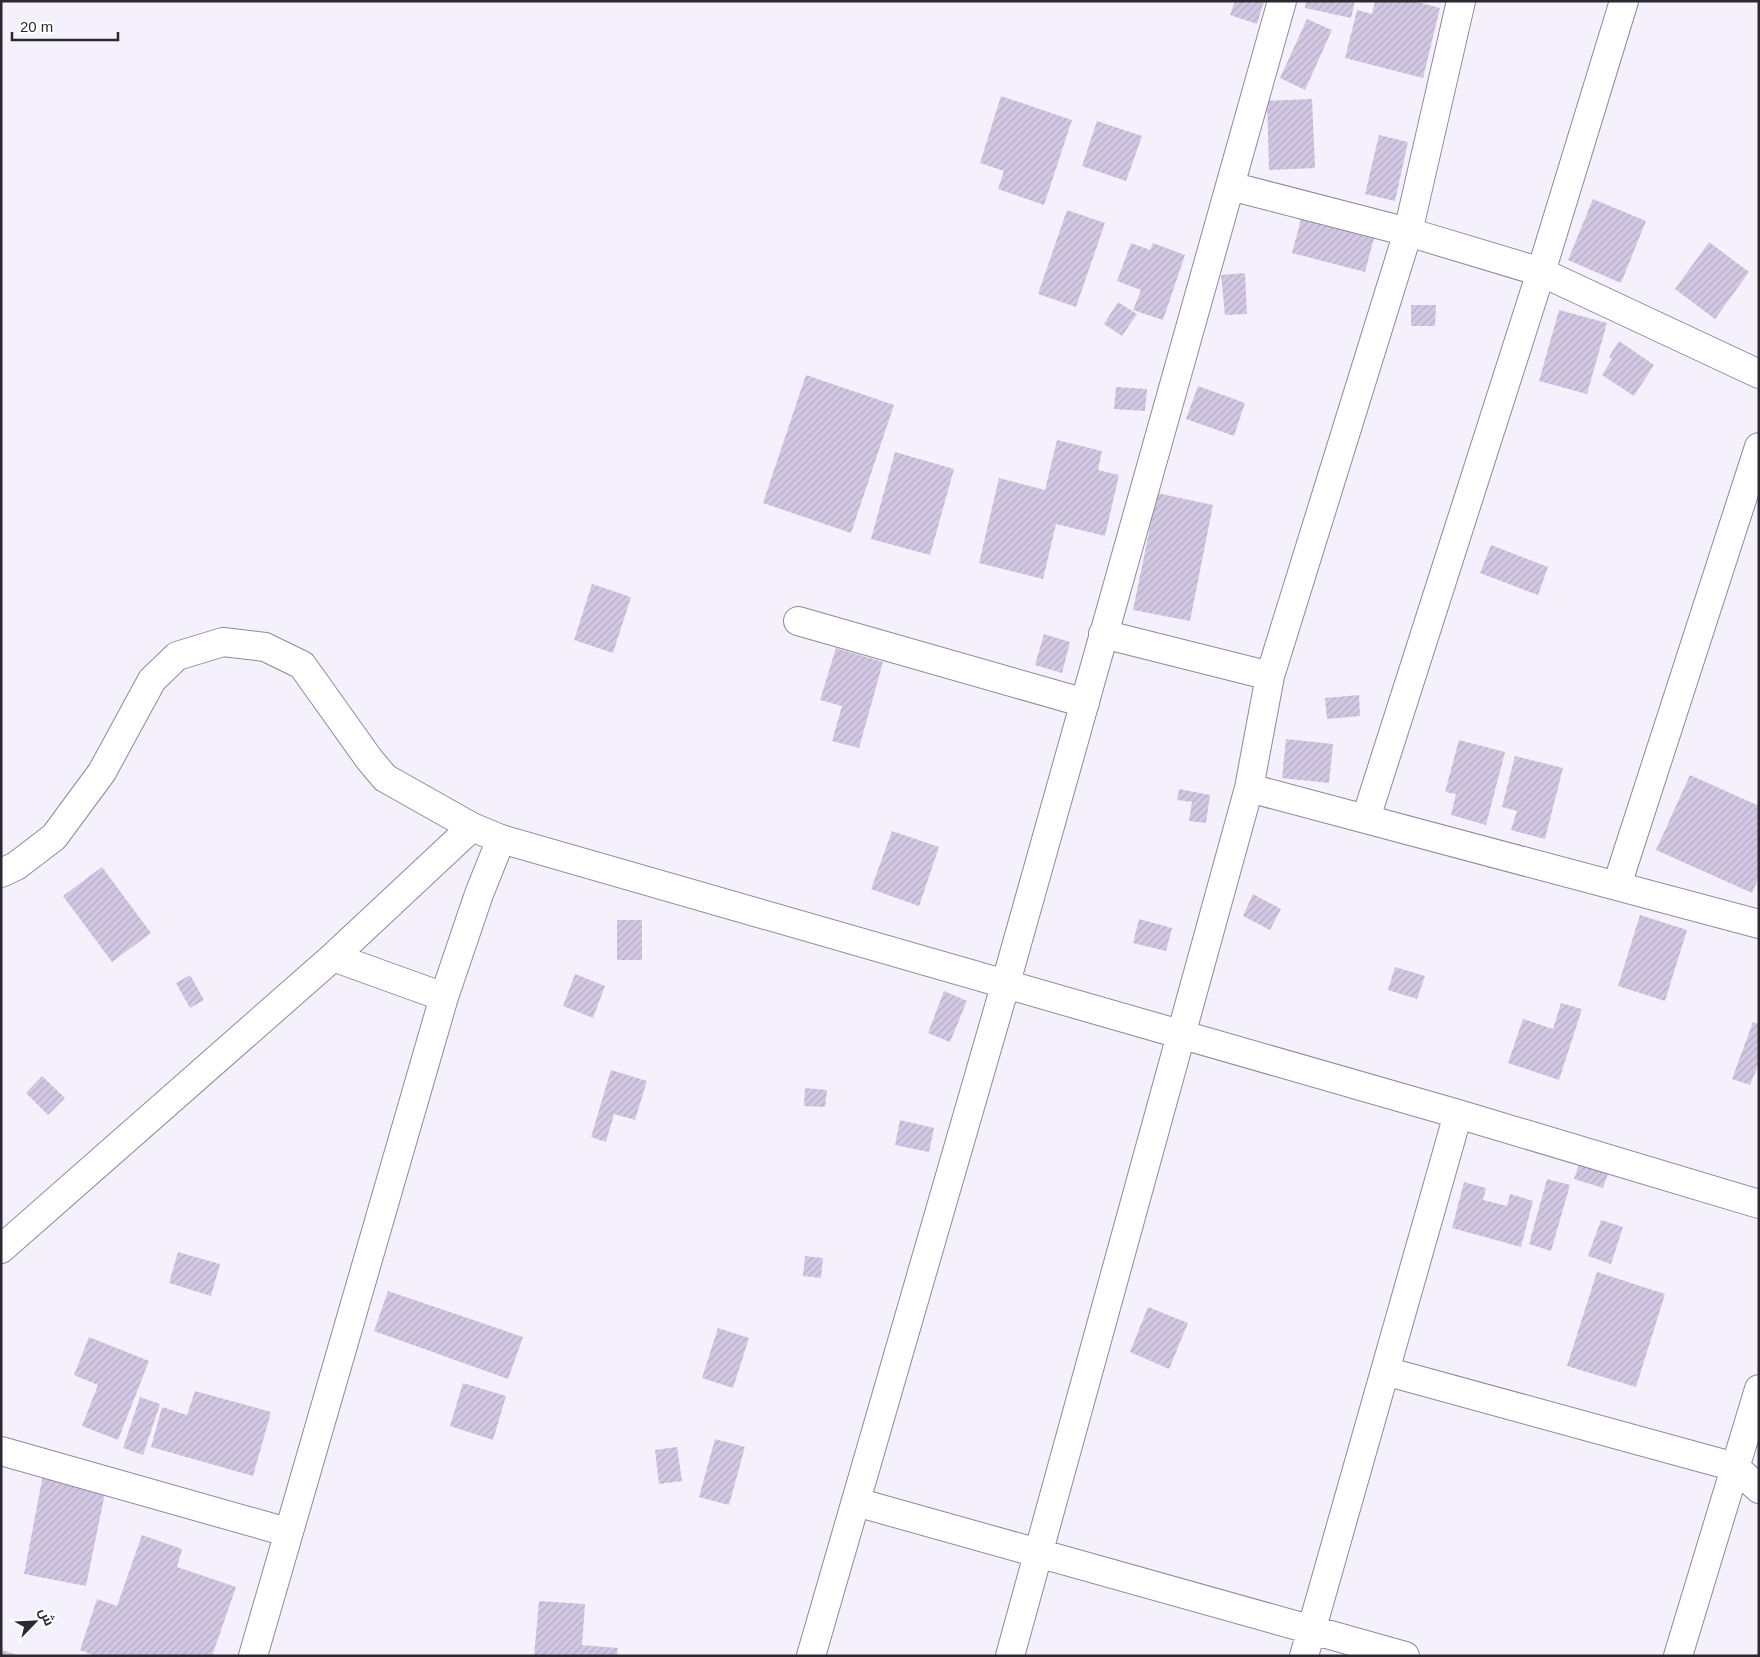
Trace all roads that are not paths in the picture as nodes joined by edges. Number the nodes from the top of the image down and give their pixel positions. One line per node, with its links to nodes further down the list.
1 (1282, 1): 4 (street)
2 (1461, 1): 5 (street)
3 (1624, 1): 6 (street)
4 (1230, 186): 5 (street); 10 (street)
5 (1408, 232): 6 (street); 11 (street)
6 (1541, 272): 7 (street); 14 (street)
7 (1759, 374)
8 (1759, 447): 18 (street)
9 (798, 621): 12 (street)
10 (1103, 634): 11 (street); 12 (street)
11 (1270, 676): 13 (street)
12 (1085, 704): 21 (street)
13 (1249, 788): 14 (street); 23 (street)
14 (1366, 818): 18 (street)
15 (472, 827): 16 (street); 17 (street); 20 (street)
16 (501, 839): 21 (street); 22 (street)
17 (1, 872)
18 (1616, 885): 19 (street)
19 (1759, 924)
20 (333, 957): 22 (street); 26 (street)
21 (1005, 986): 23 (street); 32 (street)
22 (444, 997): 33 (street)
23 (1181, 1036): 24 (street); 34 (street)
24 (1458, 1114): 25 (street); 27 (street)
25 (1759, 1204)
26 (1, 1249)
27 (1385, 1372): 30 (street); 35 (street)
28 (1759, 1389): 30 (street)
29 (1, 1451): 33 (street)
30 (1735, 1467): 31 (street); 41 (street)
31 (1759, 1488)
32 (856, 1502): 34 (street); 37 (street)
33 (287, 1532): 36 (street)
34 (1038, 1554): 35 (street); 38 (street)
35 (1311, 1629): 39 (street); 40 (street)
36 (253, 1656)
37 (811, 1656)
38 (1010, 1656)
39 (1304, 1656)
40 (1405, 1656)
41 (1678, 1656)

